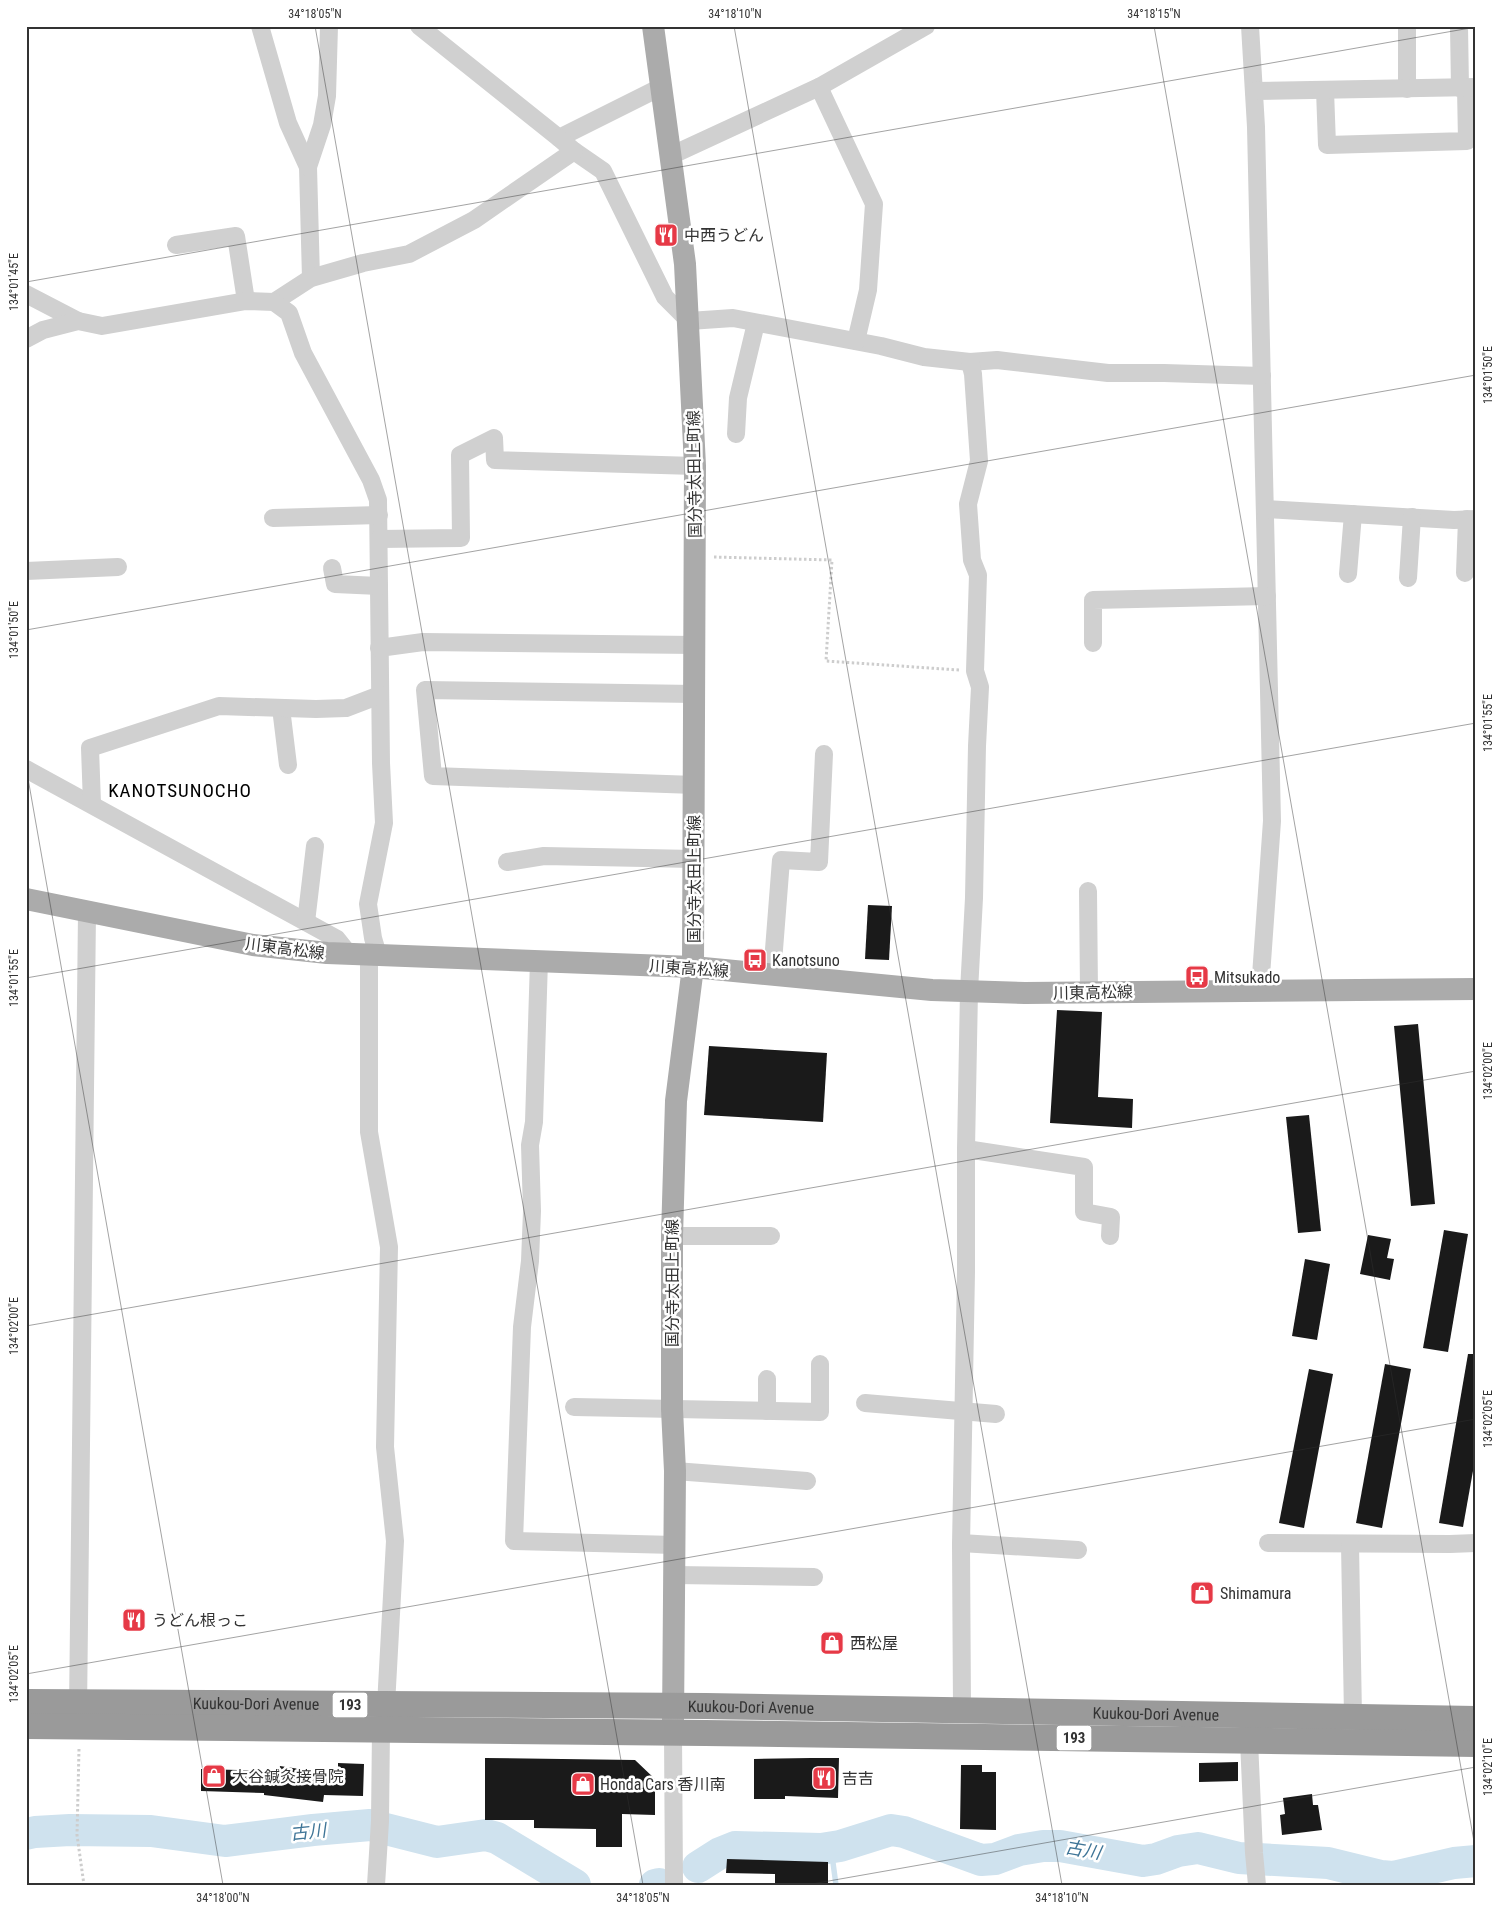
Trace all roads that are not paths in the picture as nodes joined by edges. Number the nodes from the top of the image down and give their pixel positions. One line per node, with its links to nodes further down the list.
1 (260, 26): 19 (street)
2 (329, 26): 19 (street)
3 (419, 26): 15 (street)
4 (653, 26): 9 (main road, 国分寺太田上町線)
5 (926, 26): 10 (street)
6 (1250, 26): 14 (street)
7 (1407, 26): 12 (street)
8 (1458, 26): 11 (street)
9 (661, 87): 15 (street); 18 (main road, 国分寺太田上町線)
10 (818, 87): 18 (street); 29 (street)
11 (1467, 87): 12 (street); 16 (street)
12 (1407, 88): 13 (street)
13 (1325, 90): 14 (street); 16 (street)
14 (1254, 91): 31 (street)
15 (559, 138): 17 (street)
16 (1472, 141)
17 (574, 151): 21 (street); 26 (street)
18 (670, 156): 26 (main road, 国分寺太田上町線)
19 (308, 167): 21 (street)
20 (176, 245): 23 (street)
21 (311, 278): 24 (street)
22 (26, 294): 25 (street)
23 (246, 302): 24 (street); 25 (street)
24 (274, 302): 36 (street)
25 (78, 321): 28 (street)
26 (689, 321): 27 (street); 33 (main road, 国分寺太田上町線)
27 (756, 322): 29 (street); 32 (street)
28 (26, 339)
29 (856, 341): 30 (street)
30 (970, 362): 31 (street); 73 (street)
31 (1262, 376): 34 (street)
32 (736, 434)
33 (696, 466): 40 (street); 50 (main road, 国分寺太田上町線)
34 (1265, 508): 35 (street); 48 (street)
35 (1353, 514): 37 (street); 45 (street)
36 (378, 515): 38 (street); 40 (street)
37 (1412, 517): 39 (street); 46 (street)
38 (273, 518)
39 (1472, 519): 44 (street)
40 (379, 540): 47 (street)
41 (118, 568): 43 (street)
42 (332, 568): 47 (street)
43 (26, 572)
44 (1465, 573)
45 (1348, 574)
46 (1408, 578)
47 (379, 586): 51 (street)
48 (1267, 596): 49 (street); 72 (street)
49 (1094, 643)
50 (696, 646): 51 (street); 52 (main road, 国分寺太田上町線)
51 (380, 648): 53 (street)
52 (695, 694): 58 (main road, 国分寺太田上町線); 58 (street)
53 (380, 695): 54 (street); 67 (street)
54 (281, 708): 56 (street); 59 (street)
55 (824, 754): 70 (street)
56 (288, 765)
57 (26, 770): 59 (street)
58 (695, 785): 61 (main road, 国分寺太田上町線)
59 (92, 804): 66 (street)
60 (315, 846): 66 (street)
61 (694, 860): 62 (street); 69 (main road, 国分寺太田上町線)
62 (507, 862)
63 (1088, 892): 74 (street)
64 (26, 900): 65 (main road, 川東高松線)
65 (87, 912): 67 (main road, 川東高松線); 100 (street)
66 (306, 922): 67 (street)
67 (365, 955): 68 (main road, 川東高松線); 101 (street)
68 (539, 960): 69 (main road, 川東高松線); 93 (street)
69 (693, 967): 70 (main road, 川東高松線); 76 (main road, 国分寺太田上町線)
70 (772, 975): 73 (main road, 川東高松線)
71 (1476, 989): 72 (main road, 川東高松線)
72 (1260, 990): 74 (main road, 川東高松線)
73 (969, 991): 74 (main road, 川東高松線); 75 (street)
74 (1089, 992)
75 (966, 1149): 78 (street); 84 (street)
76 (672, 1236): 77 (street); 83 (main road, 国分寺太田上町線)
77 (772, 1236)
78 (1110, 1236)
79 (820, 1364): 85 (street)
80 (767, 1379): 85 (street)
81 (865, 1403): 84 (street)
82 (574, 1407): 83 (street)
83 (672, 1409): 85 (street); 87 (main road, 国分寺太田上町線)
84 (964, 1410): 86 (street); 90 (street)
85 (767, 1411)
86 (996, 1414)
87 (675, 1471): 88 (street); 93 (main road, 国分寺太田上町線)
88 (807, 1481)
89 (1476, 1542): 92 (street)
90 (961, 1543): 94 (street); 99 (street)
91 (1268, 1543): 92 (street)
92 (1350, 1544): 102 (street)
93 (675, 1545): 95 (main road, 国分寺太田上町線)
94 (1078, 1550)
95 (675, 1575): 96 (street); 98 (main road, 国分寺太田上町線)
96 (814, 1577)
97 (26, 1702): 100 (highway, Kuukou-Dori Avenue / 193)
98 (673, 1707): 99 (highway, Kuukou-Dori Avenue / 193); 101 (highway, Kuukou-Dori Avenue / 193); 105 (main road, 国分寺太田上町線)
99 (962, 1710): 102 (highway, Kuukou-Dori Avenue / 193)
100 (78, 1714): 101 (highway, Kuukou-Dori Avenue / 193); 104 (highway, Kuukou-Dori Avenue / 193)
101 (383, 1717): 105 (highway, Kuukou-Dori Avenue / 193); 108 (street)
102 (1353, 1717): 103 (highway, Kuukou-Dori Avenue / 193)
103 (1476, 1718)
104 (26, 1726)
105 (673, 1733): 106 (highway, Kuukou-Dori Avenue / 193); 109 (street)
106 (1249, 1741): 107 (highway, Kuukou-Dori Avenue / 193); 110 (street)
107 (1476, 1744)
108 (376, 1885)
109 (674, 1885)
110 (1257, 1885)

